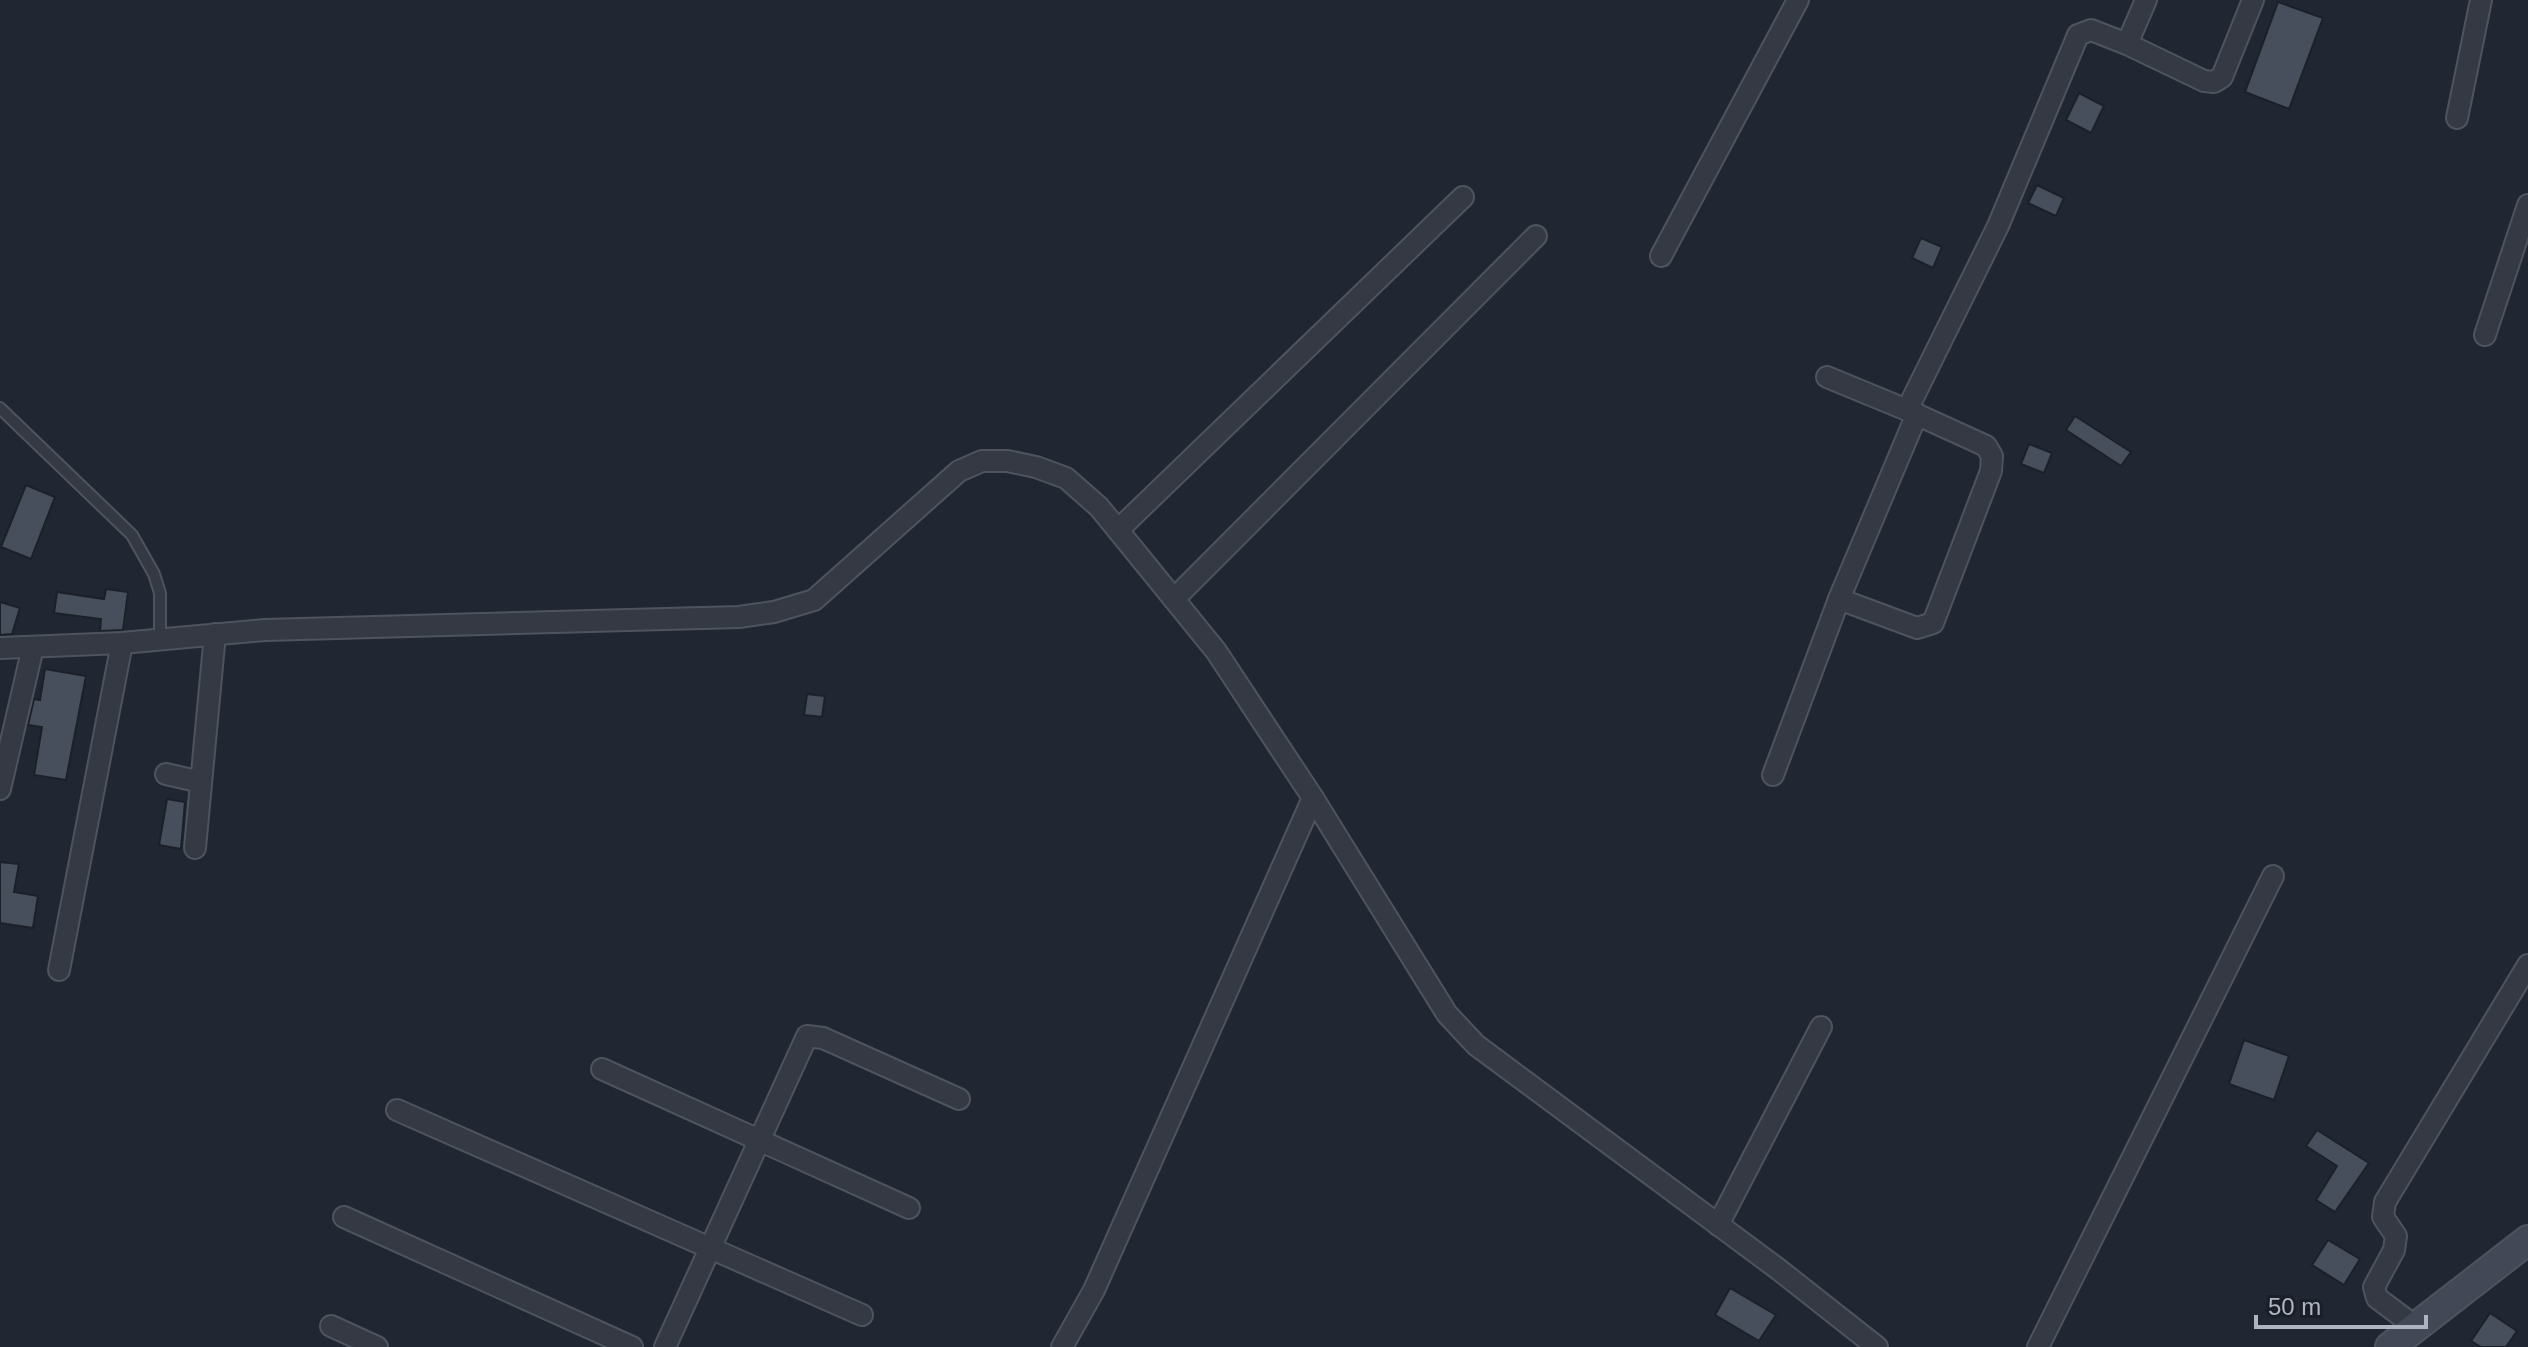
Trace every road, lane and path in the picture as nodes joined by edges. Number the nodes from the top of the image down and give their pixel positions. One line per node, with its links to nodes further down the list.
1 (1798, 0): 10 (street)
2 (2146, 0): 5 (street)
3 (2253, 0): 5 (street)
4 (2481, 0): 6 (street)
5 (2127, 44): 14 (street)
6 (2457, 118)
7 (1463, 197): 15 (street)
8 (2528, 205): 11 (street)
9 (1536, 236): 16 (street)
10 (1661, 256)
11 (2485, 335)
12 (1827, 377): 14 (street)
13 (0, 408): 19 (lane)
14 (1912, 412): 17 (street); 17 (street)
15 (1118, 530): 16 (street); 18 (street)
16 (1174, 599): 27 (street)
17 (1839, 599): 24 (street)
18 (215, 634): 19 (street); 25 (street)
19 (160, 640): 20 (street)
20 (122, 643): 21 (street); 31 (street)
21 (33, 647): 22 (street); 26 (street)
22 (0, 648)
23 (166, 774): 25 (street)
24 (1773, 775)
25 (201, 782): 28 (street)
26 (0, 789)
27 (1313, 798): 39 (street); 48 (street)
28 (195, 848)
29 (2273, 876): 50 (street)
30 (2528, 965): 44 (street)
31 (59, 970)
32 (1821, 1027): 39 (street)
33 (602, 1069): 36 (street)
34 (959, 1099): 36 (street)
35 (397, 1110): 41 (street)
36 (758, 1140): 37 (street); 41 (street)
37 (909, 1208)
38 (344, 1217): 46 (street)
39 (1718, 1225): 49 (street)
40 (2528, 1240): 44 (main road)
41 (710, 1247): 42 (street); 47 (street)
42 (862, 1315)
43 (331, 1326): 45 (street)
44 (2416, 1327): 51 (main road)
45 (377, 1347)
46 (632, 1347)
47 (665, 1347)
48 (1062, 1347)
49 (1877, 1347)
50 (2038, 1347)
51 (2390, 1347)

